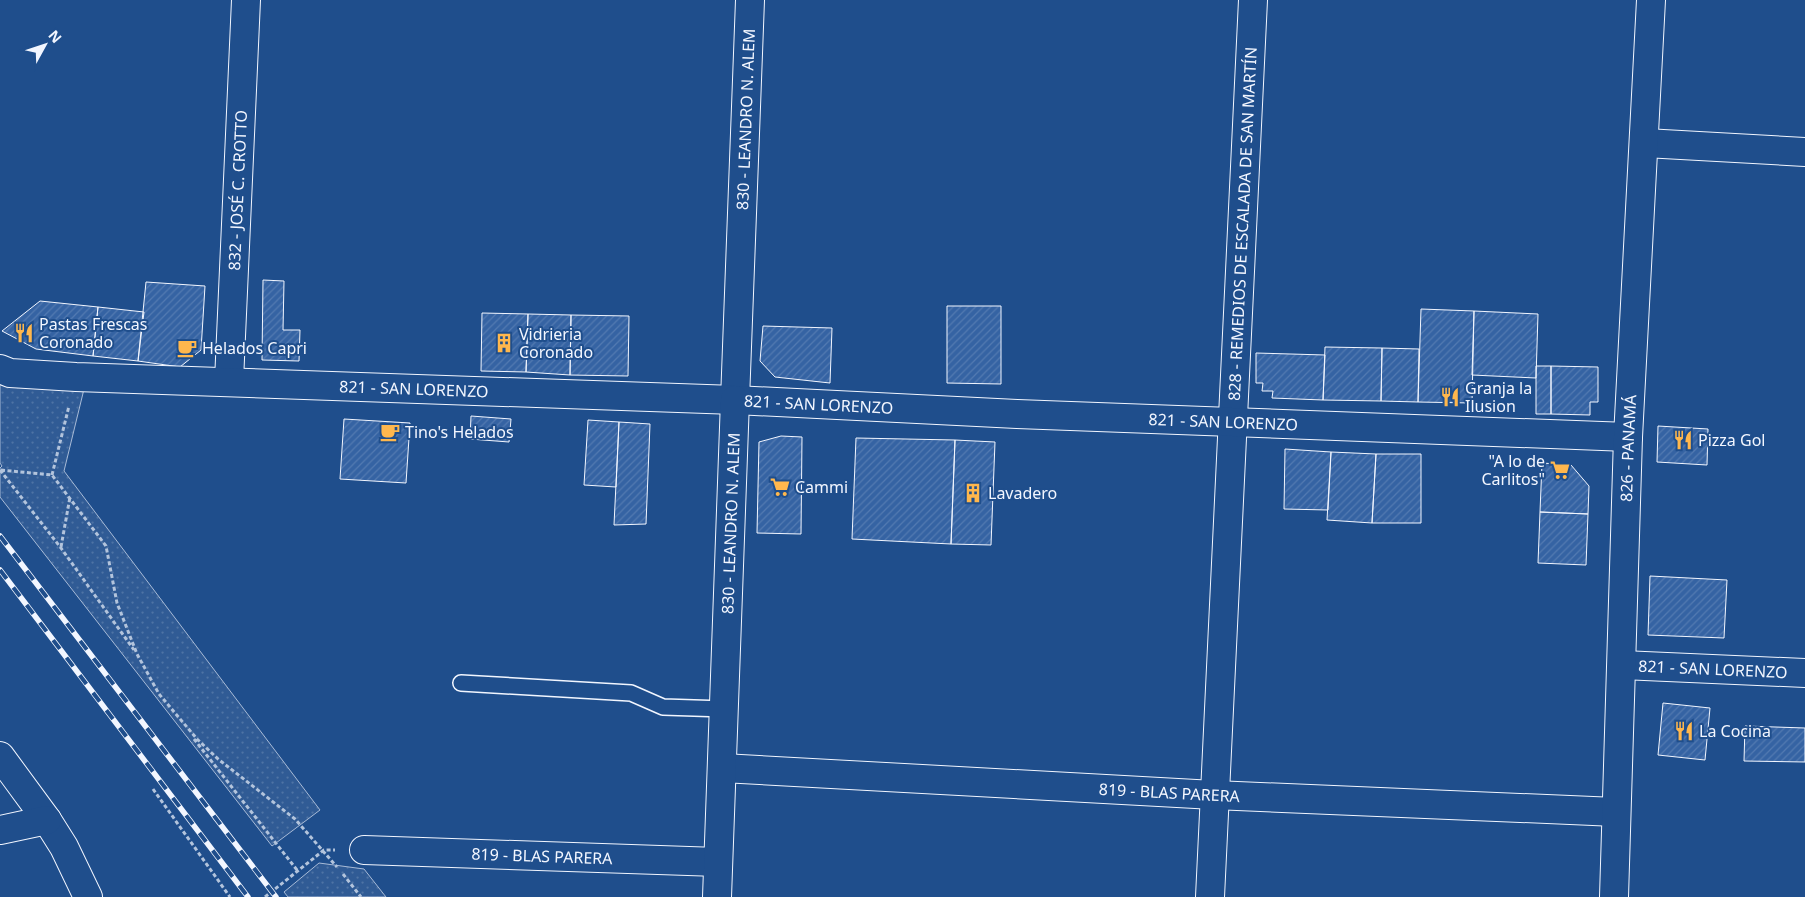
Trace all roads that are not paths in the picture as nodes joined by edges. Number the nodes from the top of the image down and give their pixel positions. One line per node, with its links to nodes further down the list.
1 (246, 0): 8 (street, 832 - JOSÉ C. CROTTO)
2 (750, 0): 9 (street, 830 - LEANDRO N. ALEM)
3 (1253, 0): 10 (street, 828 - REMEDIOS DE ESCALADA DE SAN MARTÍN)
4 (1651, 0): 5 (street, 826 - PANAMÁ)
5 (1645, 143): 6 (street); 11 (street, 826 - PANAMÁ)
6 (1805, 152)
7 (5, 371): 8 (street, 821 - SAN LORENZO)
8 (229, 381): 9 (street, 821 - SAN LORENZO)
9 (735, 400): 10 (street, 821 - SAN LORENZO); 15 (street, 830 - LEANDRO N. ALEM)
10 (1232, 423): 11 (street, 821 - SAN LORENZO); 18 (street, 828 - REMEDIOS DE ESCALADA DE SAN MARTÍN)
11 (1628, 437): 12 (street, 826 - PANAMÁ)
12 (1622, 665): 13 (street, 821 - SAN LORENZO); 19 (street, 826 - PANAMÁ)
13 (1805, 673)
14 (461, 683): 15 (lane)
15 (725, 709): 17 (street, 830 - LEANDRO N. ALEM)
16 (0, 756): 20 (street)
17 (722, 768): 18 (street, 819 - BLAS PARERA); 23 (street, 830 - LEANDRO N. ALEM)
18 (1214, 795): 19 (street, 819 - BLAS PARERA); 26 (street, 828 - REMEDIOS DE ESCALADA DE SAN MARTÍN)
19 (1616, 812): 27 (street, 826 - PANAMÁ)
20 (47, 820): 21 (street); 24 (street)
21 (0, 830)
22 (364, 850): 23 (street, 819 - BLAS PARERA)
23 (718, 862): 25 (street, 830 - LEANDRO N. ALEM)
24 (88, 897)
25 (717, 897)
26 (1210, 897)
27 (1614, 897)

